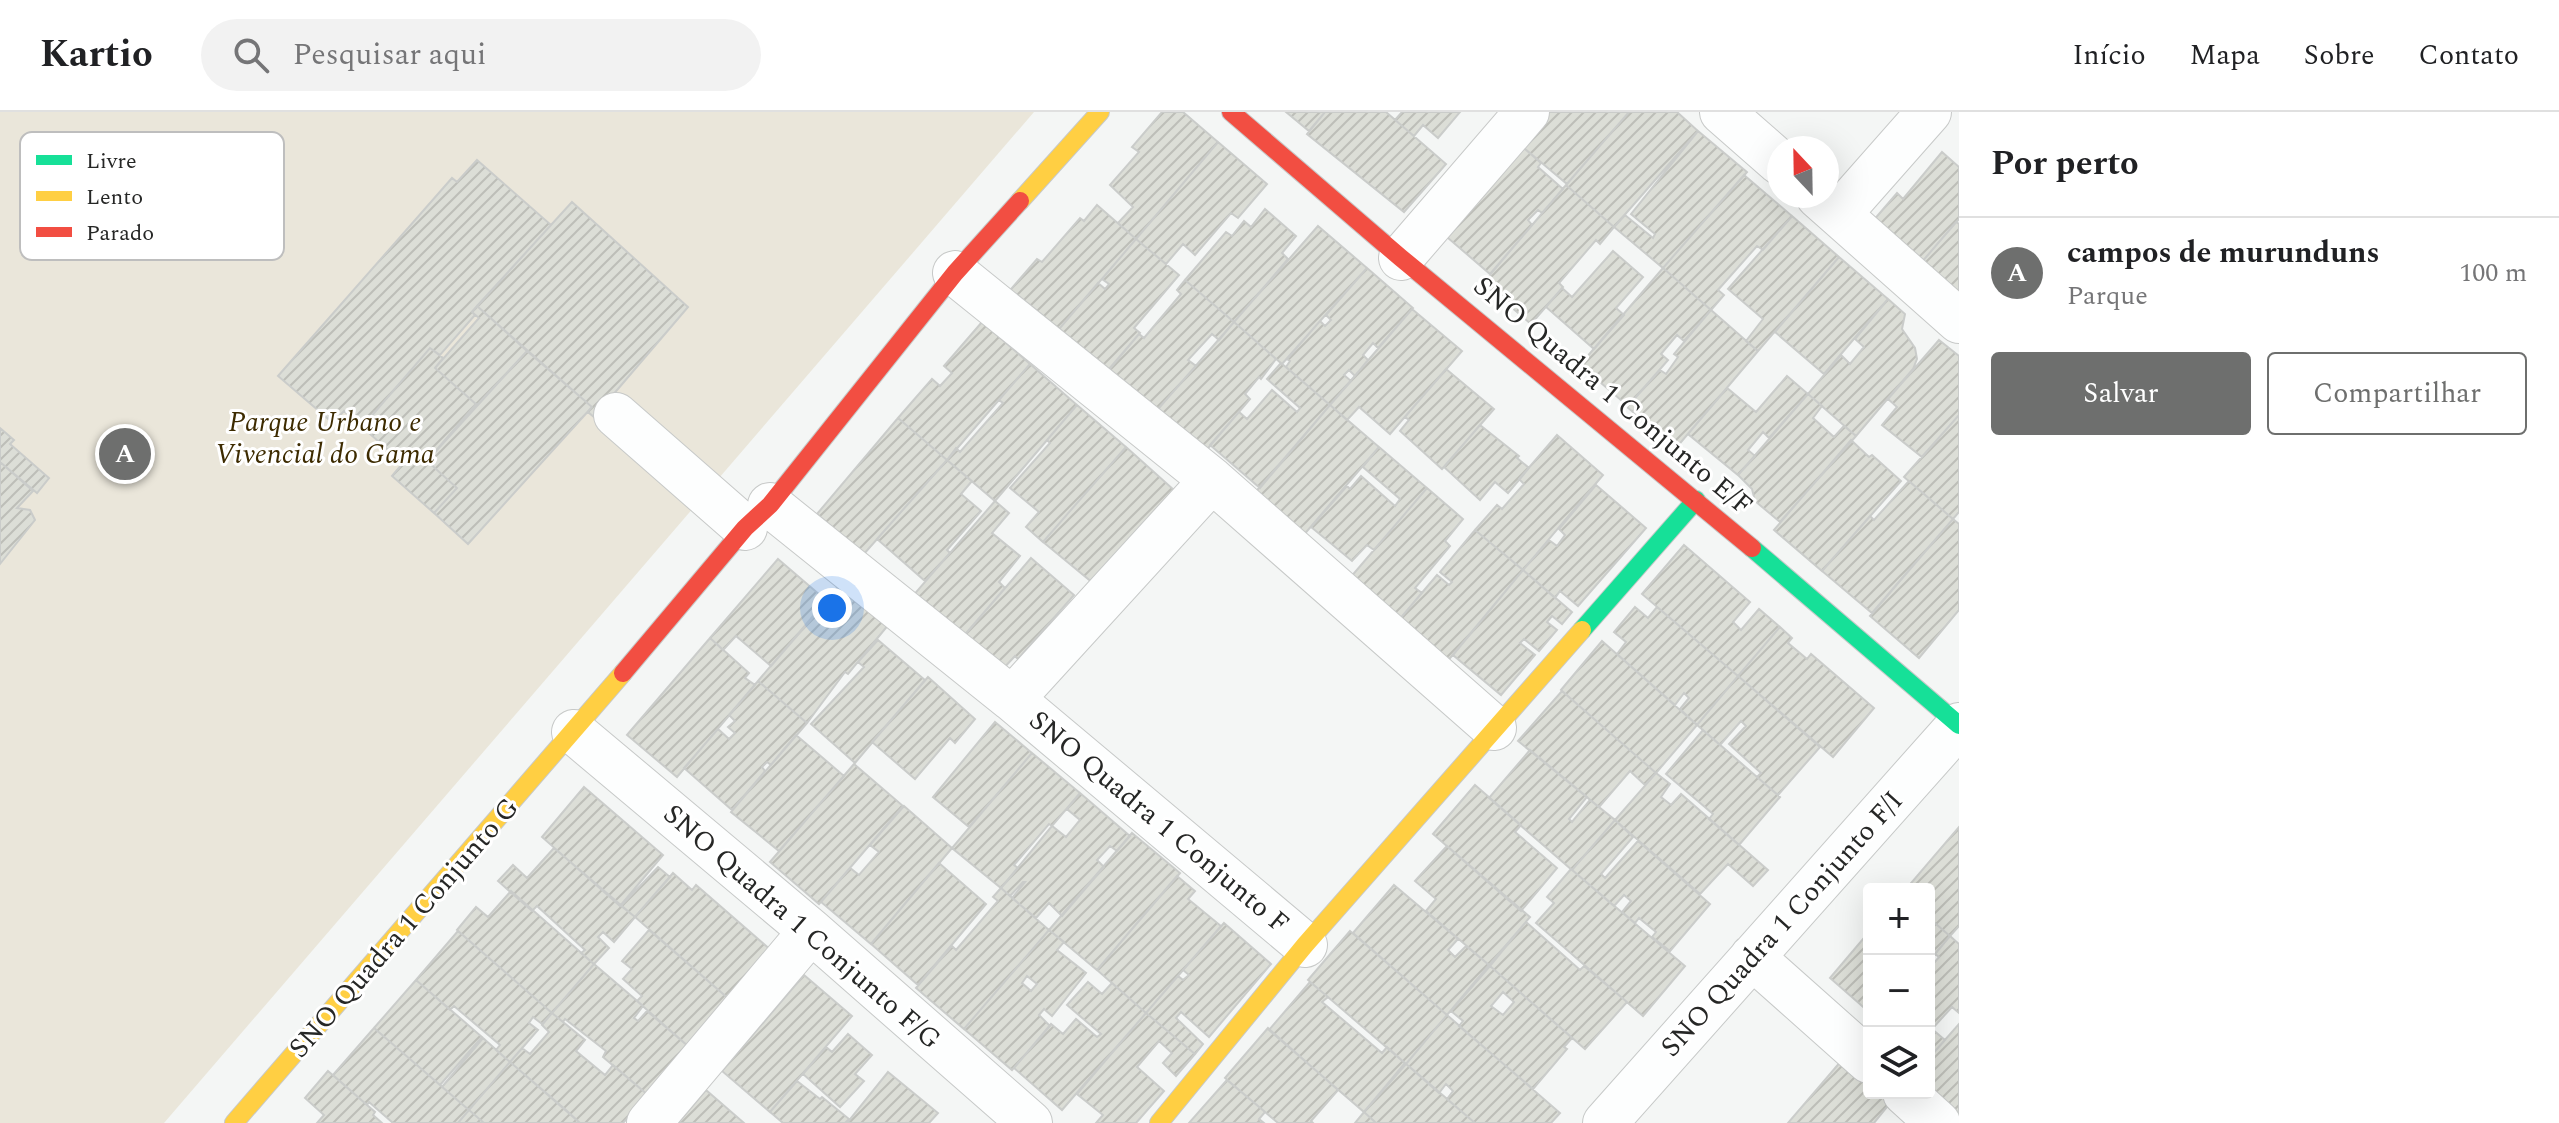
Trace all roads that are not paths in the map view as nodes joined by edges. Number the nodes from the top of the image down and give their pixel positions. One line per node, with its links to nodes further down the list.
1 (1100, 112): 10 (street)
2 (1231, 112): 9 (street, SNO Quadra 1 Conjunto E/F)
3 (1527, 112): 9 (street)
4 (1722, 112): 6 (street)
5 (1929, 112): 7 (street)
6 (1767, 151)
7 (1839, 195)
8 (1831, 208): 11 (street)
9 (1401, 258): 14 (street, SNO Quadra 1 Conjunto E/F)
10 (955, 273): 13 (street); 15 (street)
11 (1959, 321)
12 (616, 415): 15 (street, SNO Quadra 1 Conjunto F)
13 (1212, 480): 16 (street, SNO Quadra 1 Conjunto F); 18 (street)
14 (1696, 500): 17 (street, SNO Quadra 1 Conjunto E/F); 18 (street, SNO Quadra 1 Conjunto F)
15 (758, 517): 16 (street, SNO Quadra 1 Conjunto F); 19 (street)
16 (1012, 699): 21 (street, SNO Quadra 1 Conjunto F)
17 (1959, 725): 22 (street, SNO Quadra 1 Conjunto F/I)
18 (1494, 728): 21 (street, SNO Quadra 1 Conjunto F)
19 (574, 732): 20 (street, SNO Quadra 1 Conjunto F/G); 25 (street, SNO Quadra 1 Conjunto G)
20 (811, 931): 26 (street); 27 (street, SNO Quadra 1 Conjunto F/G)
21 (1305, 945): 28 (street, SNO Quadra 1 Conjunto F)
22 (1752, 957): 23 (street); 29 (street, SNO Quadra 1 Conjunto F/I)
23 (1863, 1056)
24 (1912, 1099): 30 (street)
25 (234, 1123)
26 (649, 1123)
27 (1030, 1123)
28 (1159, 1123)
29 (1605, 1123)
30 (1938, 1123)

